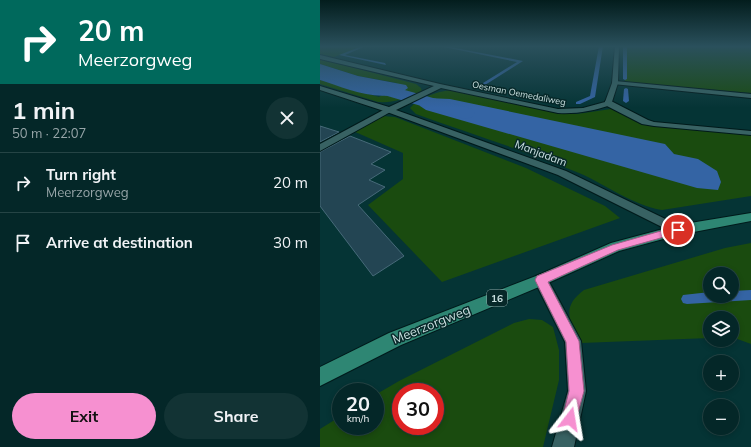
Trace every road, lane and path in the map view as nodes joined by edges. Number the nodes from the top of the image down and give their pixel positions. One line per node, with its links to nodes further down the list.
1 (357, 67): 5 (street, Oesman Oemedaliweg)
2 (615, 67): 3 (street)
3 (614, 83): 6 (street); 7 (street)
4 (320, 88): 8 (street, Manjadam)
5 (436, 88): 7 (street, Oesman Oemedaliweg); 8 (street)
6 (751, 96)
7 (608, 103): 9 (street)
8 (390, 110): 10 (street); 12 (street, Manjadam)
9 (751, 133)
10 (320, 148)
11 (751, 216): 12 (main road, Meerzorgweg / 16)
12 (678, 230): 13 (main road, Meerzorgweg / 16)
13 (541, 280): 14 (main road, Meerzorgweg / 16); 15 (street)
14 (320, 377)
15 (563, 447)

